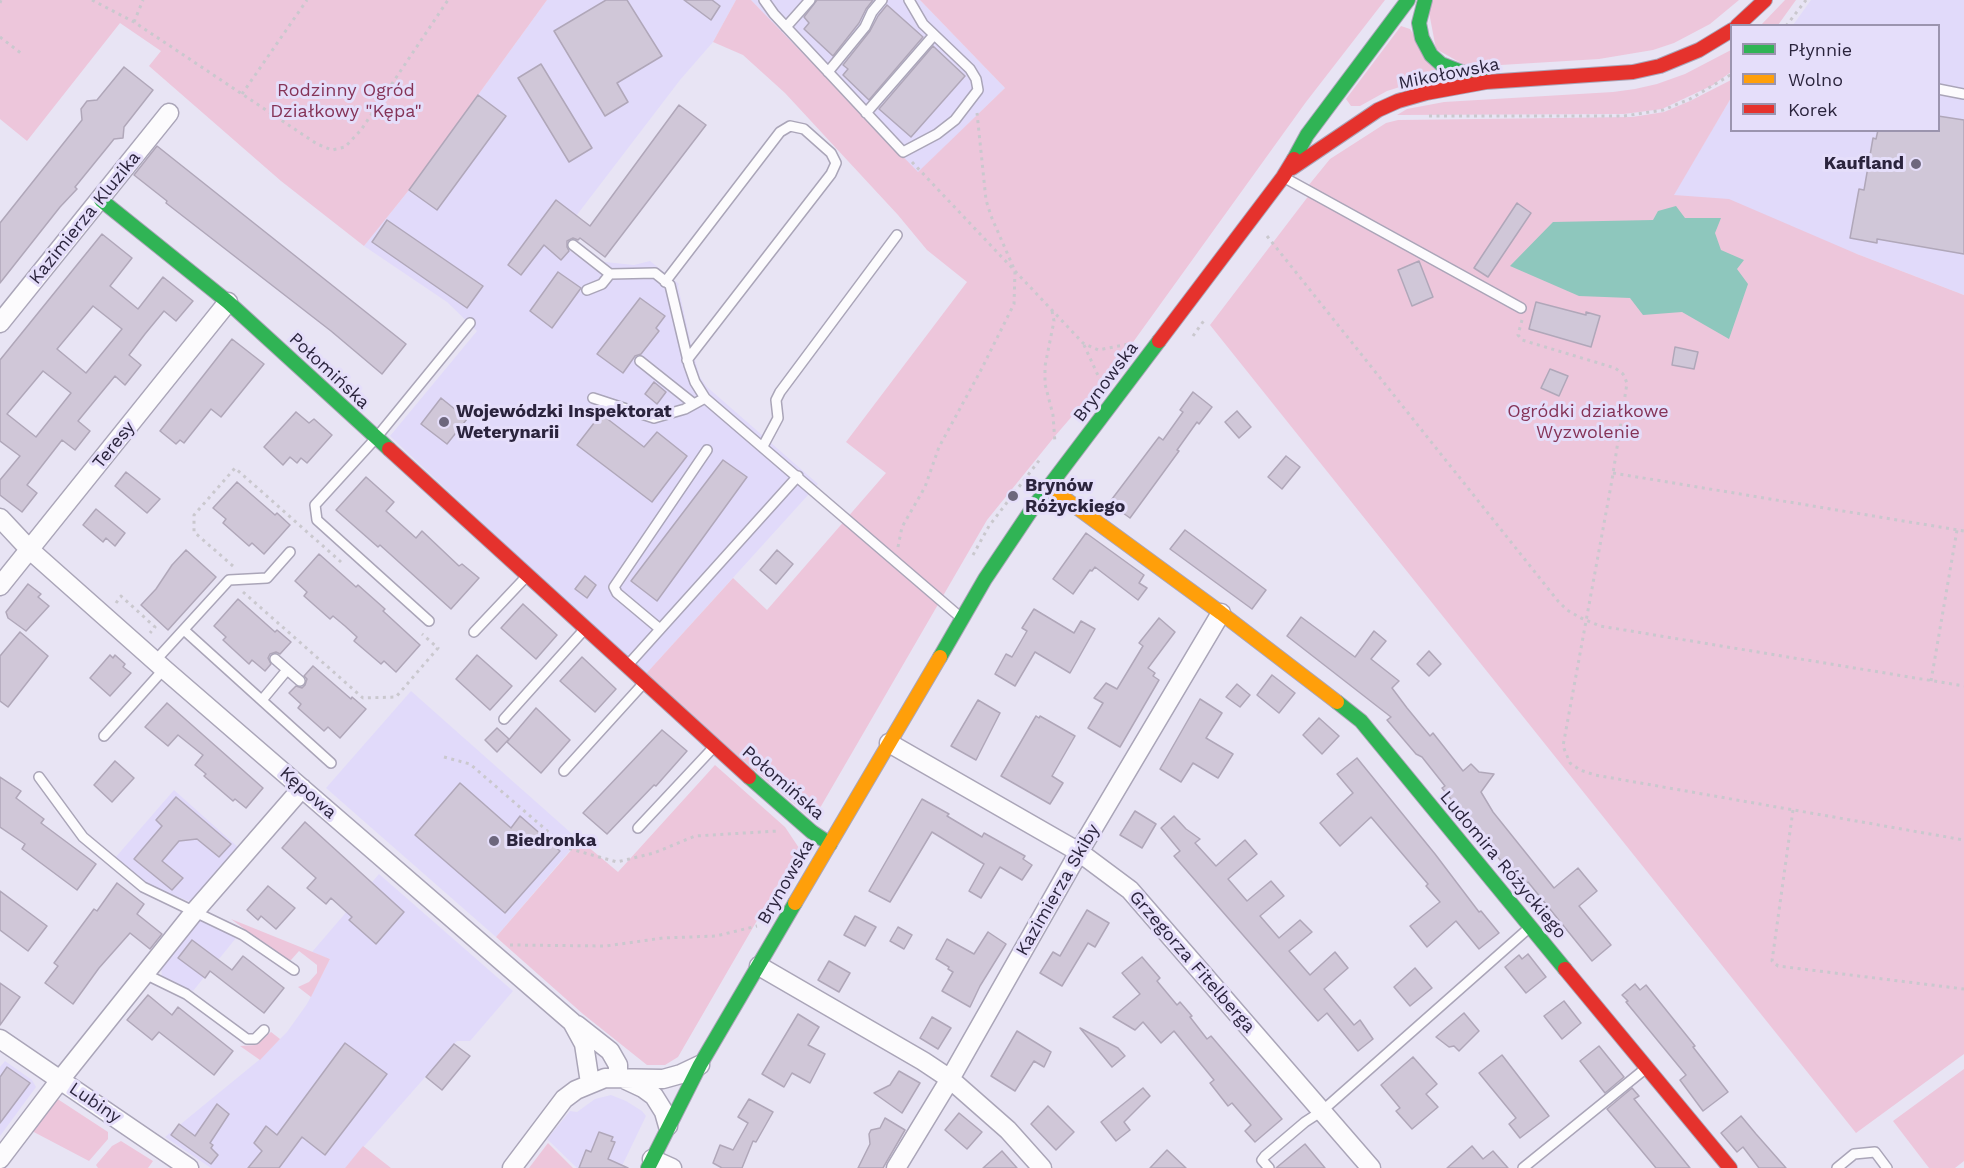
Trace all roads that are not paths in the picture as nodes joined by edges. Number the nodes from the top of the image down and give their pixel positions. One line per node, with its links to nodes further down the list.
1 (764, 0): 9 (lane)
2 (810, 0): 9 (lane)
3 (882, 0): 12 (lane)
4 (909, 0): 11 (lane)
5 (1408, 0): 18 (main road)
6 (1425, 0): 13 (main road)
7 (1765, 0): 8 (main road)
8 (1739, 24)
9 (786, 27): 12 (lane)
10 (1730, 31): 13 (main road, Mikołowska)
11 (934, 35): 17 (lane); 17 (lane)
12 (828, 72): 17 (lane)
13 (1486, 82): 18 (main road, Mikołowska)
14 (1940, 89): 15 (lane)
15 (1964, 94)
16 (169, 113): 19 (street, Kazimierza Kluzika)
17 (866, 113)
18 (1285, 174): 26 (lane); 38 (main road, Brynowska)
19 (100, 200): 25 (main road, Połomińska); 27 (street, Kazimierza Kluzika)
20 (897, 235): 35 (lane)
21 (573, 245): 22 (lane)
22 (610, 273): 23 (lane); 24 (lane)
23 (665, 282): 29 (lane); 29 (lane)
24 (587, 290)
25 (228, 302): 34 (main road, Połomińska); 40 (street, Teresy)
26 (1521, 308)
27 (0, 323)
28 (470, 323): 34 (lane)
29 (687, 360): 32 (lane)
30 (640, 361): 33 (lane)
31 (593, 398): 33 (lane)
32 (705, 398): 33 (lane); 35 (lane)
33 (694, 404)
34 (376, 438): 42 (main road, Połomińska); 46 (lane)
35 (763, 446): 37 (lane)
36 (707, 450): 48 (lane)
37 (798, 476): 45 (lane); 48 (lane)
38 (1049, 487): 44 (main road, Ludomira Różyckiego); 45 (main road, Brynowska)
39 (0, 518): 40 (street, Kępowa)
40 (30, 550): 43 (street, Teresy); 52 (street, Kępowa)
41 (290, 552): 49 (lane)
42 (527, 576): 47 (main road, Połomińska); 50 (lane)
43 (0, 586)
44 (1221, 613): 68 (street, Kazimierza Skiby); 70 (main road, Ludomira Różyckiego)
45 (961, 618): 60 (main road, Brynowska)
46 (429, 621)
47 (585, 629): 53 (main road, Połomińska); 58 (lane)
48 (660, 629): 53 (lane)
49 (183, 630): 52 (lane); 57 (lane)
50 (474, 632)
51 (275, 659): 54 (lane)
52 (160, 665): 59 (lane); 65 (street, Kępowa)
53 (626, 667): 56 (main road, Połomińska)
54 (287, 670): 55 (lane); 57 (lane)
55 (300, 681)
56 (644, 683): 61 (main road, Połomińska); 63 (lane)
57 (262, 700): 62 (lane)
58 (504, 719)
59 (104, 736)
60 (889, 743): 67 (main road, Brynowska); 68 (street, Grzegorza Fitelberga)
61 (714, 747): 66 (lane, Połomińska); 67 (main road, Połomińska)
62 (331, 763)
63 (564, 771)
64 (39, 777): 69 (lane)
65 (302, 788): 69 (street); 74 (street, Kępowa)
66 (638, 828)
67 (830, 844): 71 (main road, Brynowska)
68 (1079, 852): 81 (street, Kazimierza Skiby); 86 (street, Grzegorza Fitelberga)
69 (195, 911): 72 (lane); 73 (street)
70 (1530, 926): 78 (main road, Ludomira Różyckiego); 86 (lane)
71 (759, 966): 77 (main road, Brynowska); 81 (street)
72 (294, 970)
73 (146, 974): 75 (lane); 82 (street)
74 (572, 1022): 79 (street); 83 (street, Kępowa)
75 (264, 1030)
76 (0, 1039): 82 (street, Lubiny)
77 (700, 1065): 80 (street); 85 (main road, Brynowska)
78 (1647, 1067): 97 (lane); 98 (main road, Ludomira Różyckiego)
79 (618, 1077): 80 (street); 83 (street); 84 (street)
80 (663, 1079): 85 (street)
81 (950, 1079): 93 (street, Kazimierza Skiby); 94 (street)
82 (60, 1080): 88 (street); 90 (street, Lubiny)
83 (590, 1083): 91 (street)
84 (654, 1096): 85 (street); 87 (street)
85 (682, 1100): 87 (main road, Brynowska)
86 (1322, 1110): 95 (lane); 96 (street, Grzegorza Fitelberga)
87 (668, 1126): 89 (main road, Brynowska)
88 (0, 1159)
89 (650, 1164): 92 (street)
90 (189, 1168)
91 (512, 1168)
92 (672, 1168)
93 (896, 1168)
94 (1042, 1168)
95 (1269, 1168)
96 (1371, 1168)
97 (1523, 1168)
98 (1730, 1168)
99 (1836, 1168): 100 (lane)
100 (1887, 1168)

